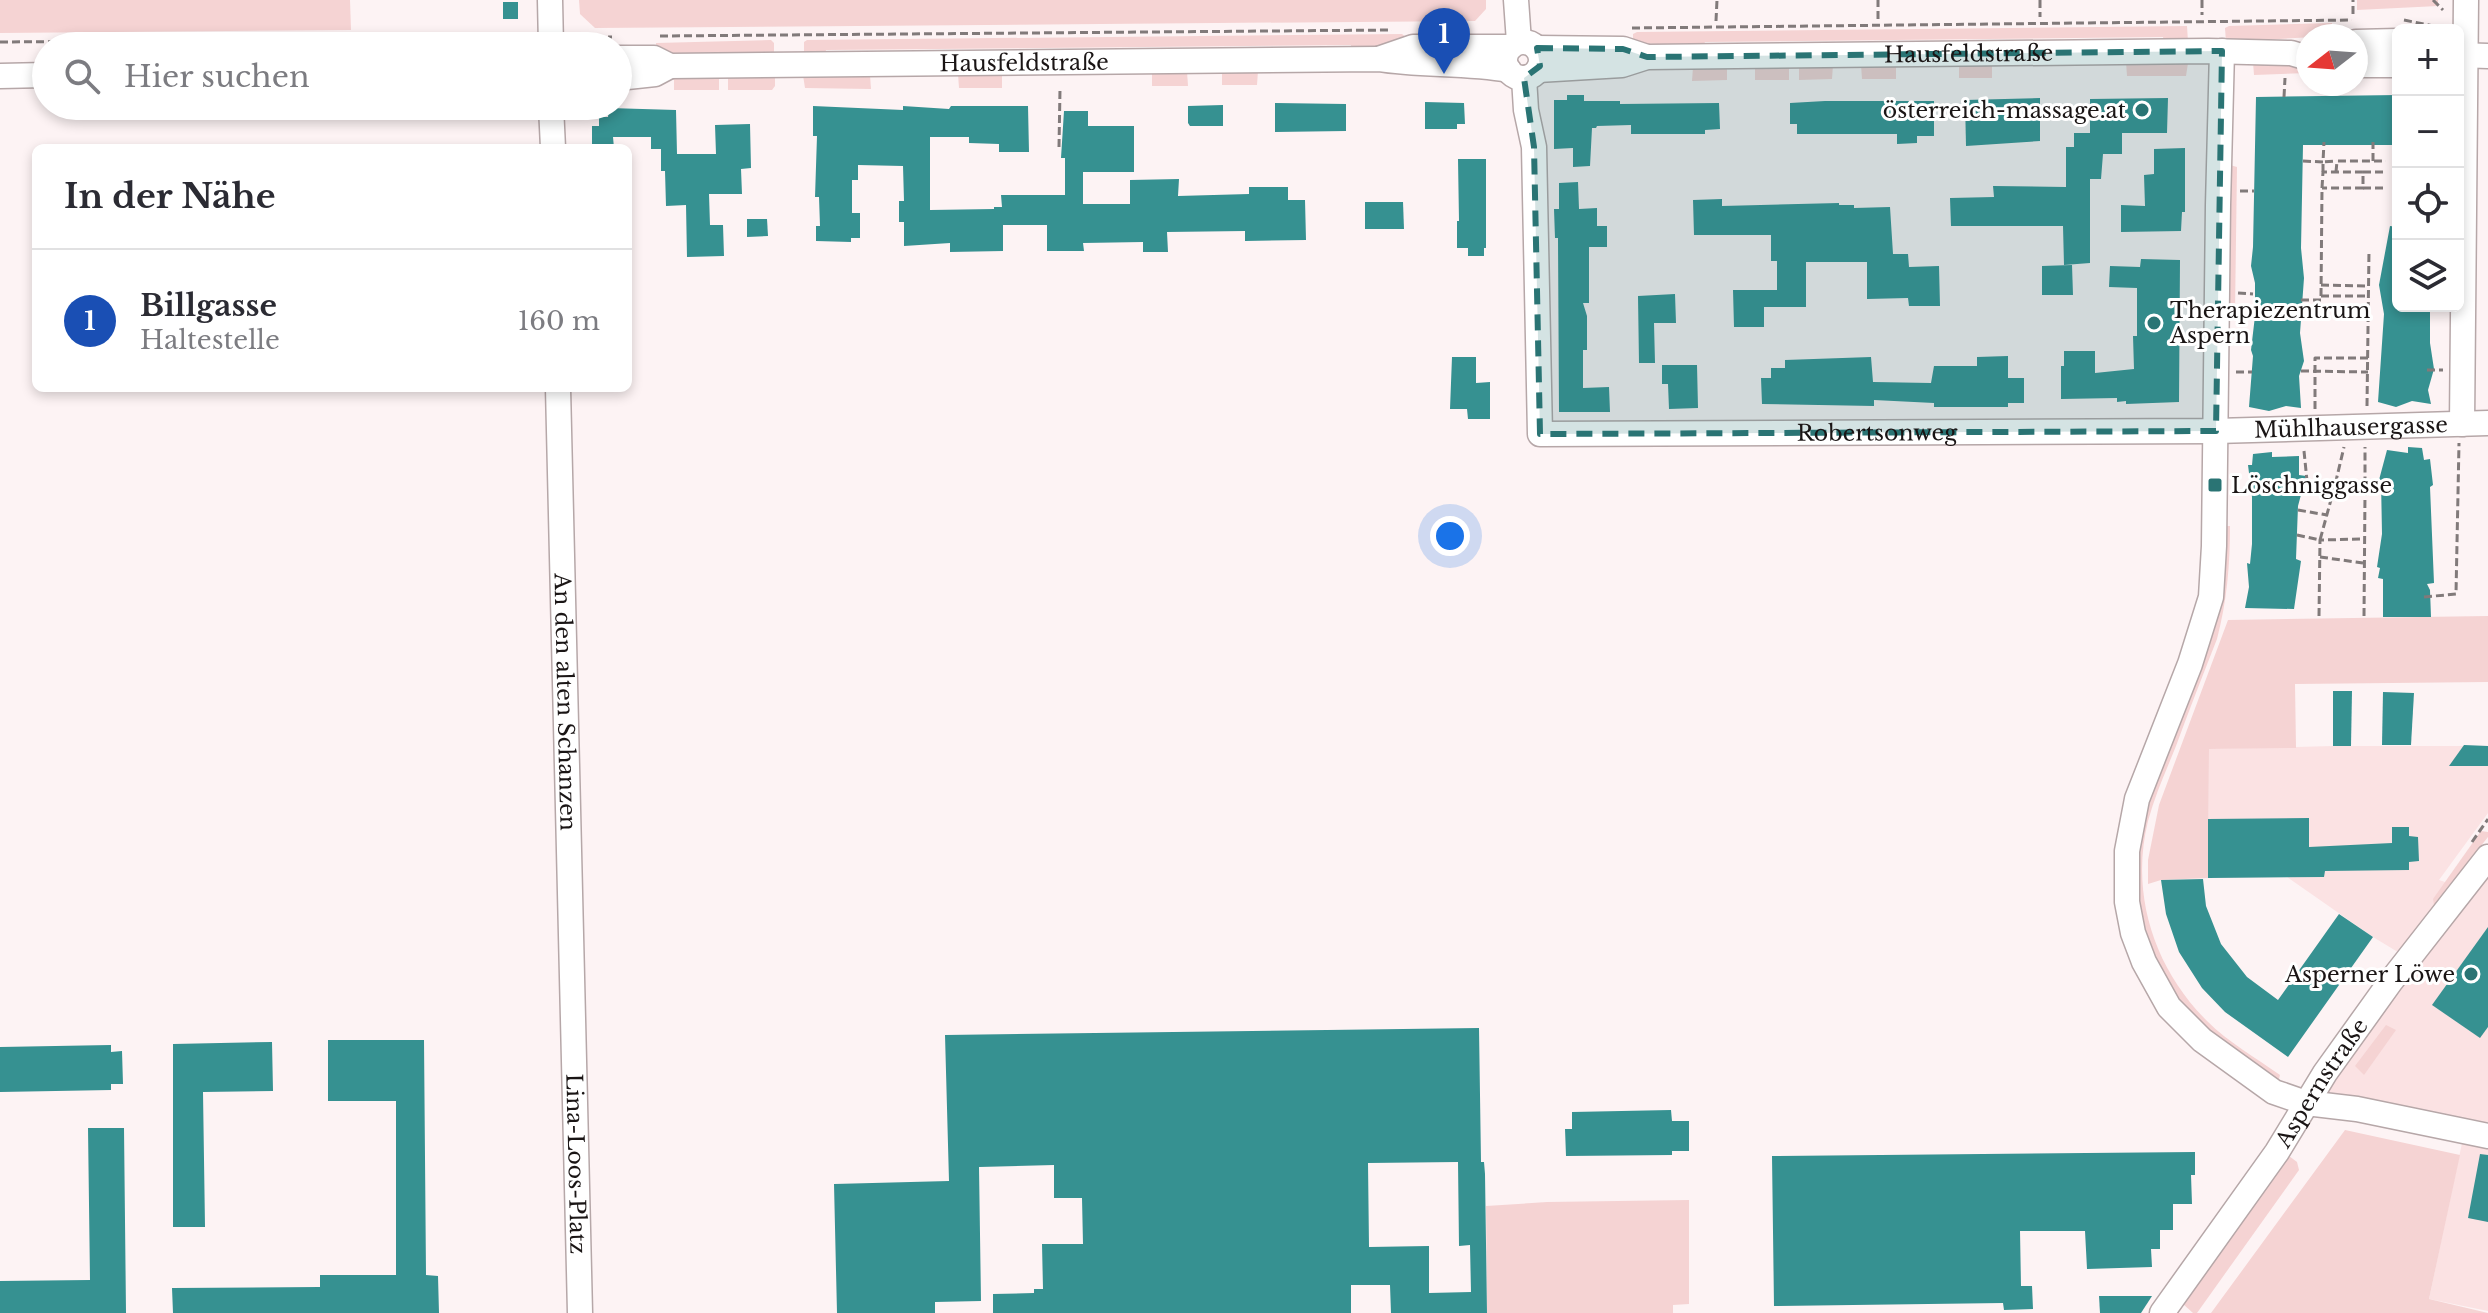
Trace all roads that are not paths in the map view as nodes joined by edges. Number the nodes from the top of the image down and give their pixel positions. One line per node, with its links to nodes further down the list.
1 (550, 0): 6 (street)
2 (1516, 0): 11 (street)
3 (2466, 0): 10 (street)
4 (2392, 30): 5 (street)
5 (2368, 31)
6 (551, 32)
7 (632, 51): 14 (street, Hausfeldstraße)
8 (2222, 51): 9 (street, Hausfeldstraße); 11 (street, Hausfeldstraße); 23 (street)
9 (2296, 53)
10 (2470, 56): 22 (street)
11 (1523, 59): 14 (street, Hausfeldstraße); 23 (street, Robertsonweg)
12 (2368, 65): 13 (street)
13 (2392, 65)
14 (670, 66): 17 (street, Hausfeldstraße)
15 (32, 75): 16 (street)
16 (0, 76)
17 (632, 76)
18 (552, 120): 19 (street)
19 (553, 144)
20 (558, 392): 25 (street, An den alten Schanzen)
21 (2488, 423): 22 (street, Mühlhausergasse)
22 (2462, 424): 23 (street, Mühlhausergasse)
23 (2216, 431): 26 (street)
24 (2488, 857): 26 (street, Aspernstraße)
25 (572, 1017): 28 (street, Lina-Loos-Platz)
26 (2306, 1103): 27 (street); 29 (street, Aspernstraße)
27 (2488, 1136)
28 (580, 1313)
29 (2162, 1313)

